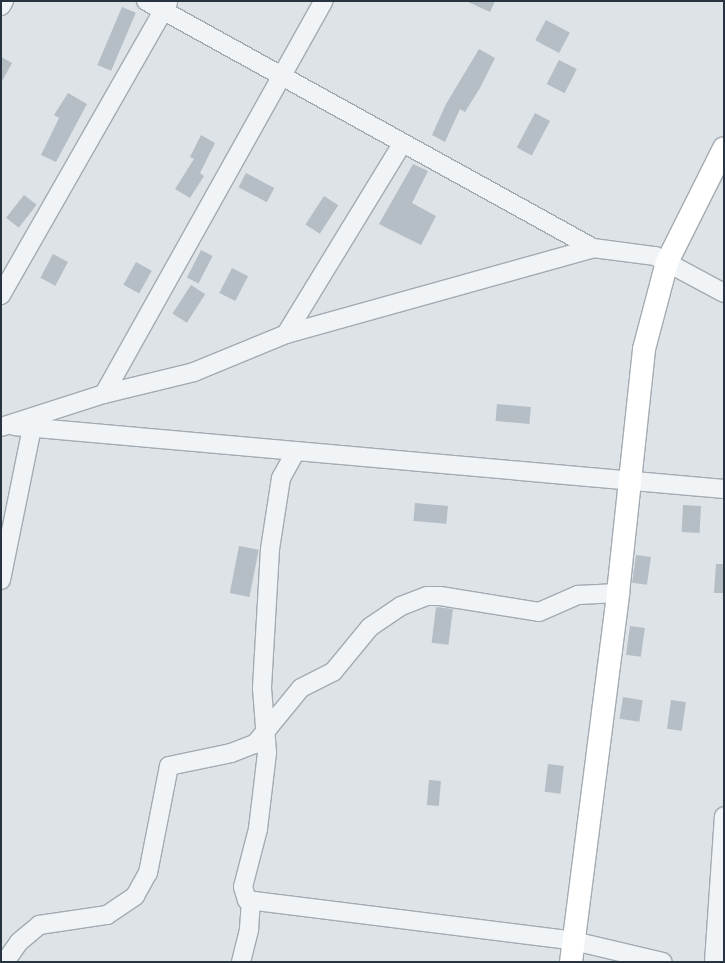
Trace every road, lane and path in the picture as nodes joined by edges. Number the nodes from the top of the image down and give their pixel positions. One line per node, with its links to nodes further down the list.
1 (4, 1): 4 (street)
2 (146, 1): 5 (street)
3 (324, 1): 6 (street)
4 (1, 6)
5 (166, 6): 6 (street); 13 (street)
6 (280, 78): 7 (street); 15 (street)
7 (402, 144): 10 (street); 14 (street)
8 (724, 148): 11 (main road)
9 (724, 182): 11 (main road)
10 (593, 248): 11 (street); 14 (street)
11 (672, 265): 12 (street); 19 (main road)
12 (724, 293)
13 (1, 295)
14 (286, 334): 15 (street)
15 (104, 394): 16 (street)
16 (4, 426): 17 (street)
17 (32, 428): 18 (street); 21 (street)
18 (296, 451): 19 (street); 23 (street)
19 (629, 479): 20 (street); 22 (main road)
20 (724, 489)
21 (1, 580)
22 (618, 593): 23 (street); 26 (main road)
23 (266, 734): 25 (street); 27 (street)
24 (724, 816): 30 (street)
25 (251, 902): 26 (street); 28 (street)
26 (572, 951): 29 (street)
27 (5, 962)
28 (241, 962)
29 (663, 962)
30 (714, 962)

